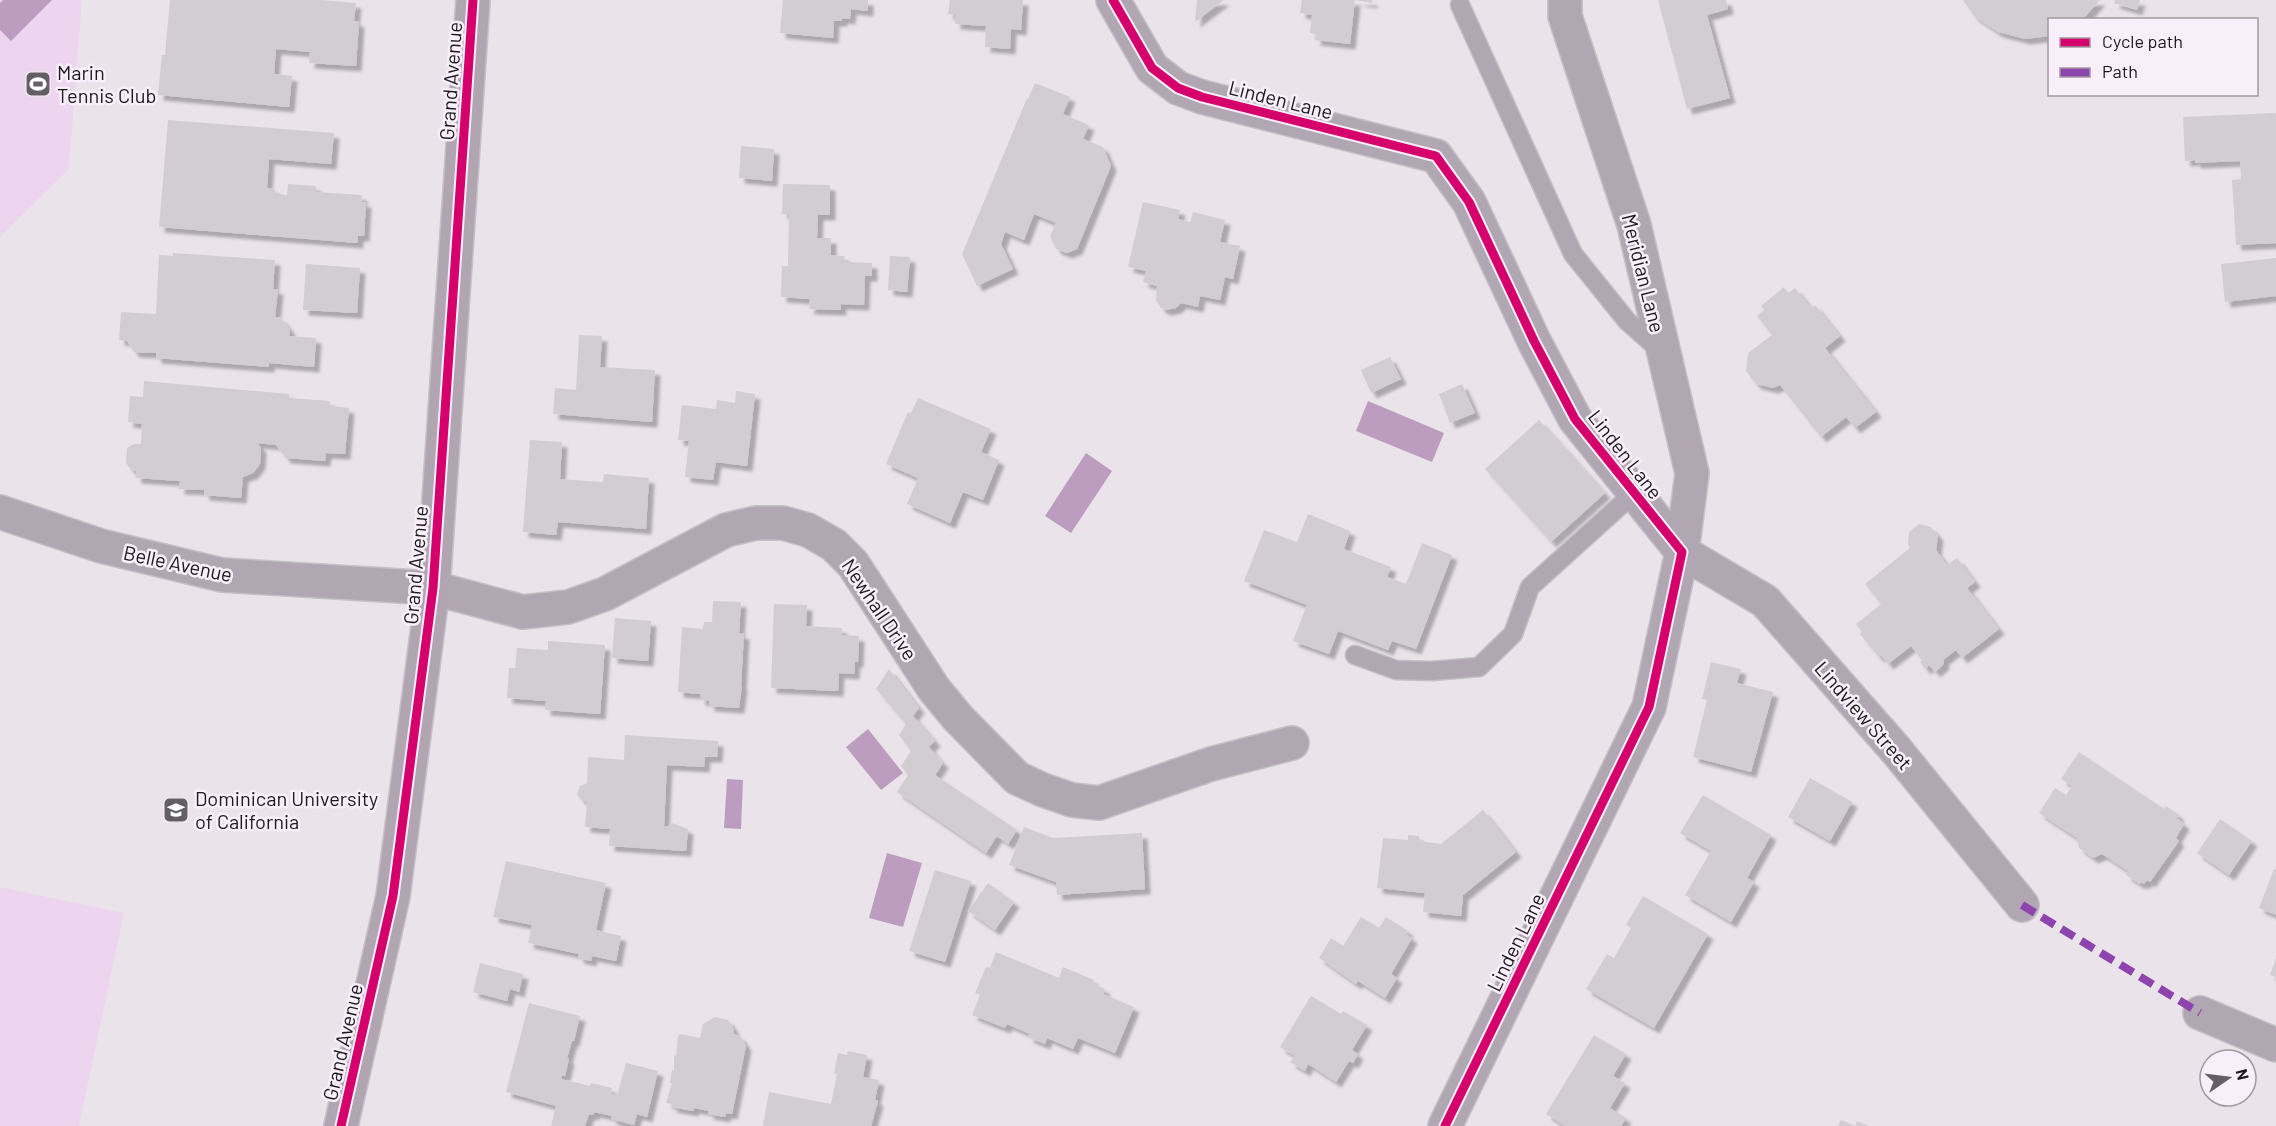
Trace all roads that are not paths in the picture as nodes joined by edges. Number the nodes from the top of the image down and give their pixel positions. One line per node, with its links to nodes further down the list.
1 (473, 0): 9 (street, Grand Avenue)
2 (1113, 0): 6 (street, Linden Lane)
3 (1565, 0): 5 (street, Meridian Lane)
4 (1460, 5): 5 (lane)
5 (1665, 354): 8 (street, Meridian Lane)
6 (1634, 493): 8 (street, Linden Lane); 10 (lane)
7 (0, 512): 9 (street, Belle Avenue)
8 (1682, 552): 12 (street, Lindview Street); 16 (street, Linden Lane)
9 (433, 588): 11 (street, Newhall Drive); 15 (street, Grand Avenue)
10 (1355, 655)
11 (1292, 743)
12 (2022, 906)
13 (2200, 1013): 14 (street)
14 (2276, 1045)
15 (341, 1126)
16 (1445, 1126)

